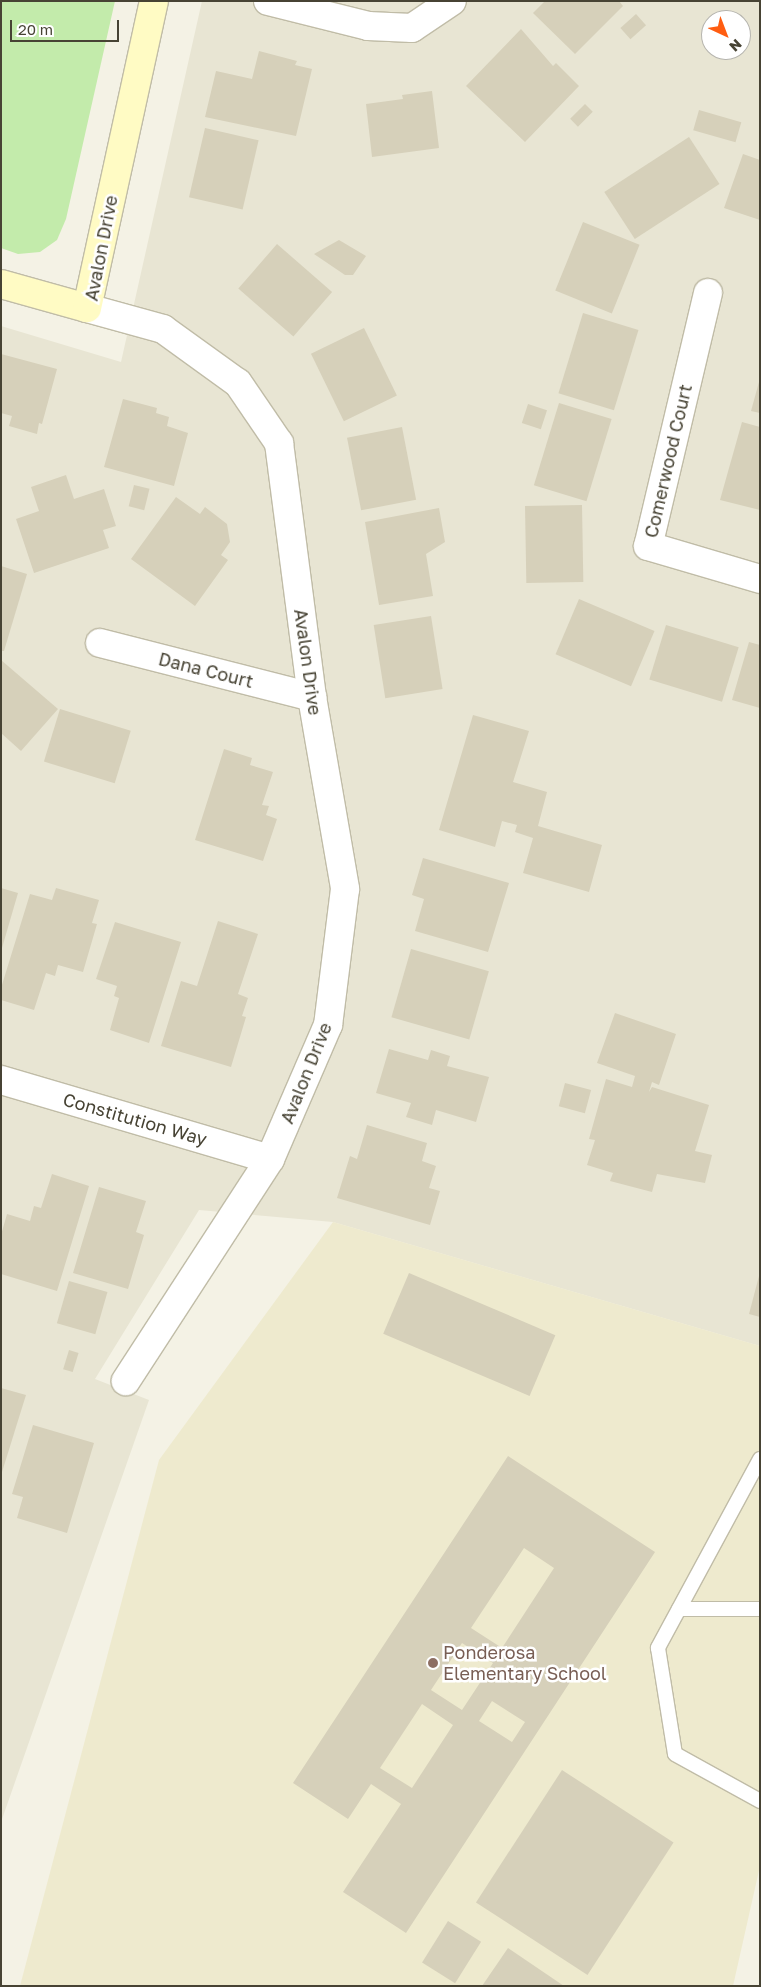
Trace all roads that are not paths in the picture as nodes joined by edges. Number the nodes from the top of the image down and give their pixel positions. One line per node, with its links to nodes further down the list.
1 (154, 1): 6 (street, Avalon Drive)
2 (268, 1): 3 (street)
3 (452, 1)
4 (1, 284): 6 (street)
5 (708, 293): 7 (street, Comerwood Court)
6 (87, 308): 9 (street, Avalon Drive)
7 (760, 579)
8 (100, 643): 9 (street, Dana Court)
9 (312, 697): 11 (street, Avalon Drive)
10 (1, 1080): 11 (street, Constitution Way)
11 (270, 1159): 12 (street, Avalon Drive)
12 (126, 1381)
13 (760, 1459): 14 (lane)
14 (679, 1608): 15 (lane); 16 (lane)
15 (760, 1609)
16 (760, 1801)

